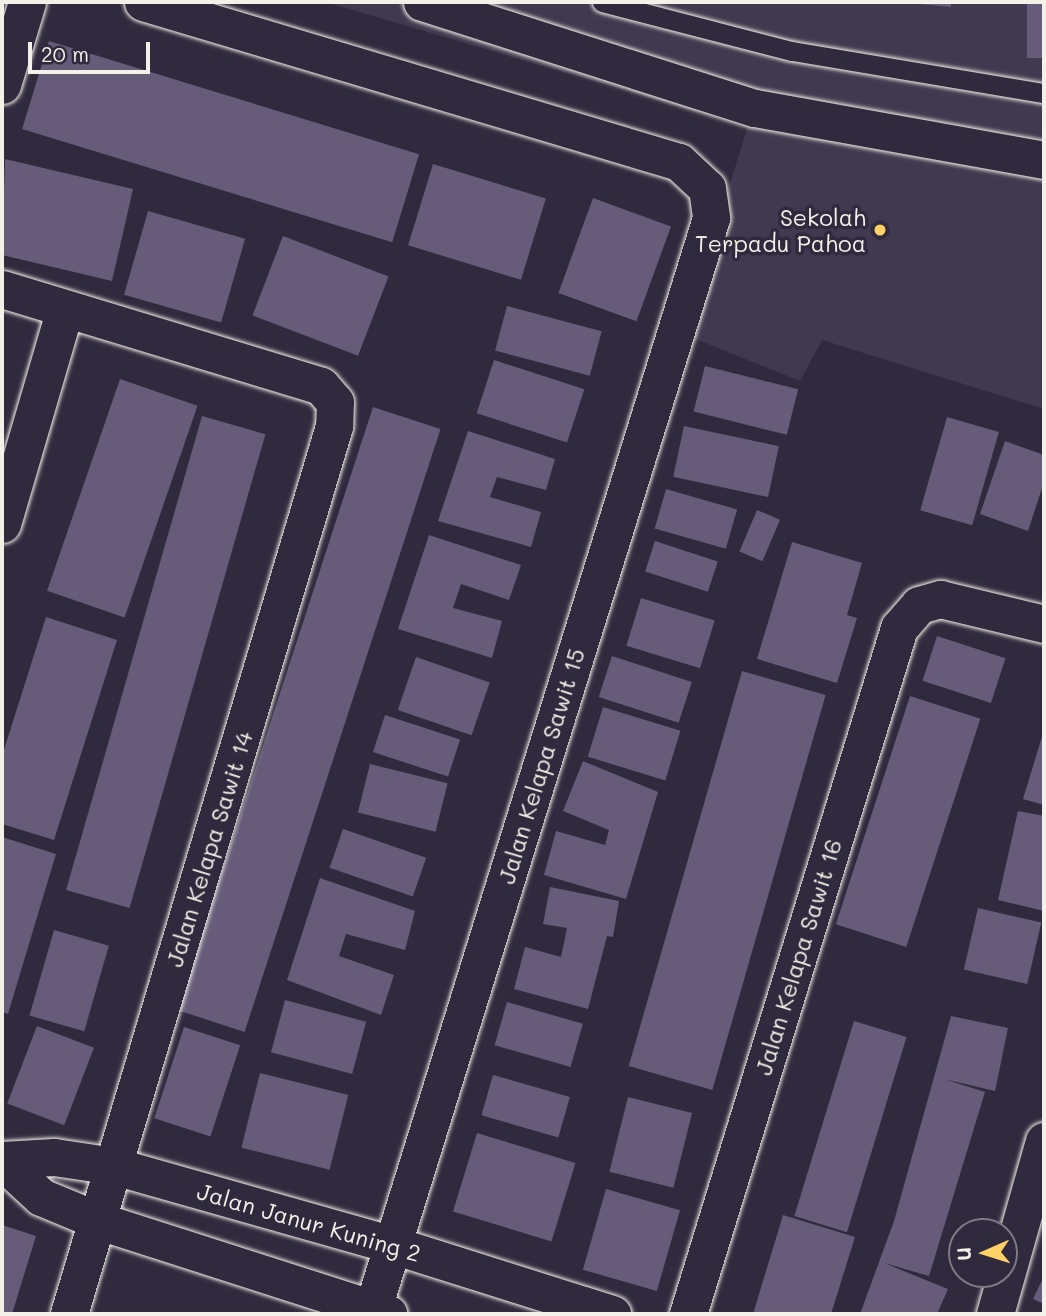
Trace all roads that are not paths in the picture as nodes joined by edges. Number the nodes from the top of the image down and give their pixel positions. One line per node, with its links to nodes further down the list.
1 (27, 2): 6 (street)
2 (143, 2): 17 (street, Jalan Kelapa Sawit 15)
3 (422, 2): 5 (street)
4 (602, 2): 7 (lane)
5 (490, 12): 8 (street)
6 (2, 85)
7 (1044, 93)
8 (1044, 160)
9 (2, 289): 10 (street)
10 (65, 309): 11 (street); 15 (street, Jalan Kelapa Sawit 14)
11 (2, 524)
12 (1044, 624): 21 (street, Jalan Kelapa Sawit 16)
13 (1044, 1141): 22 (street)
14 (2, 1161): 15 (street, Jalan Janur Kuning 2); 16 (street, Jalan Janur Kuning 2)
15 (114, 1167): 16 (street, Jalan Kelapa Sawit 14); 17 (street, Jalan Janur Kuning 2)
16 (99, 1221): 18 (street, Jalan Janur Kuning 2); 19 (street, Jalan Kelapa Sawit 14)
17 (393, 1245): 18 (street, Jalan Kelapa Sawit 15); 20 (street, Jalan Janur Kuning 2)
18 (377, 1313)
19 (69, 1314)
20 (612, 1314)
21 (688, 1314)
22 (995, 1314)

